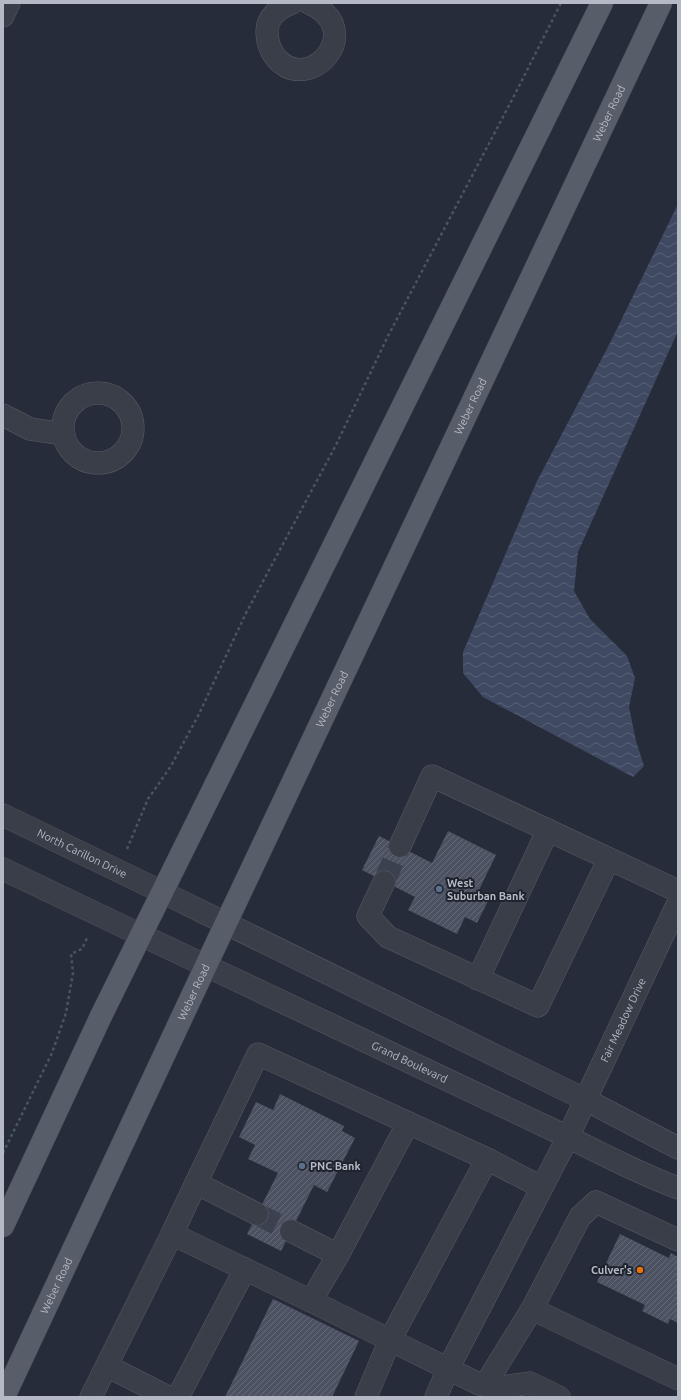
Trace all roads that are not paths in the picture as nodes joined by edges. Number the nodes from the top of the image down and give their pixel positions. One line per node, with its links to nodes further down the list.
1 (9, 3): 6 (street)
2 (309, 3): 5 (street)
3 (602, 3): 16 (main road)
4 (661, 3): 18 (main road, Weber Road)
5 (285, 4)
6 (3, 16)
7 (3, 416): 8 (street)
8 (64, 434)
9 (3, 815): 16 (street, North Carillon Drive)
10 (548, 830): 11 (street); 12 (street); 21 (street)
11 (400, 846)
12 (609, 859): 15 (street); 21 (street)
13 (3, 869): 19 (street)
14 (384, 882): 21 (street)
15 (678, 891)
16 (162, 892): 18 (street); 19 (main road)
17 (678, 904): 22 (street, Fair Meadow Drive)
18 (226, 923): 20 (main road, Weber Road); 22 (street)
19 (141, 935): 20 (street, Grand Boulevard); 31 (main road)
20 (207, 966): 24 (street, Grand Boulevard); 44 (main road, Weber Road)
21 (478, 979)
22 (586, 1100): 24 (street, Fair Meadow Drive); 25 (street)
23 (408, 1123): 26 (street); 27 (street); 35 (street)
24 (568, 1137): 28 (street, Fair Meadow Drive); 29 (street, Grand Boulevard)
25 (678, 1148)
26 (487, 1159): 28 (street); 39 (street)
27 (196, 1183): 30 (street); 33 (street)
28 (542, 1187): 41 (street, Fair Meadow Drive)
29 (678, 1188)
30 (257, 1214)
31 (3, 1226)
32 (291, 1231): 35 (street)
33 (172, 1234): 36 (street); 40 (street)
34 (678, 1240): 38 (street)
35 (338, 1255): 37 (street)
36 (245, 1269): 37 (street); 47 (street)
37 (311, 1301): 39 (street)
38 (532, 1309): 42 (street); 43 (street)
39 (390, 1340): 41 (street); 48 (street)
40 (107, 1366): 45 (street); 46 (street)
41 (448, 1369): 43 (street); 49 (street, Fair Meadow Drive)
42 (678, 1379)
43 (484, 1384): 50 (street)
44 (4, 1397)
45 (91, 1397)
46 (168, 1397)
47 (178, 1397)
48 (366, 1397)
49 (436, 1397)
50 (559, 1397)

